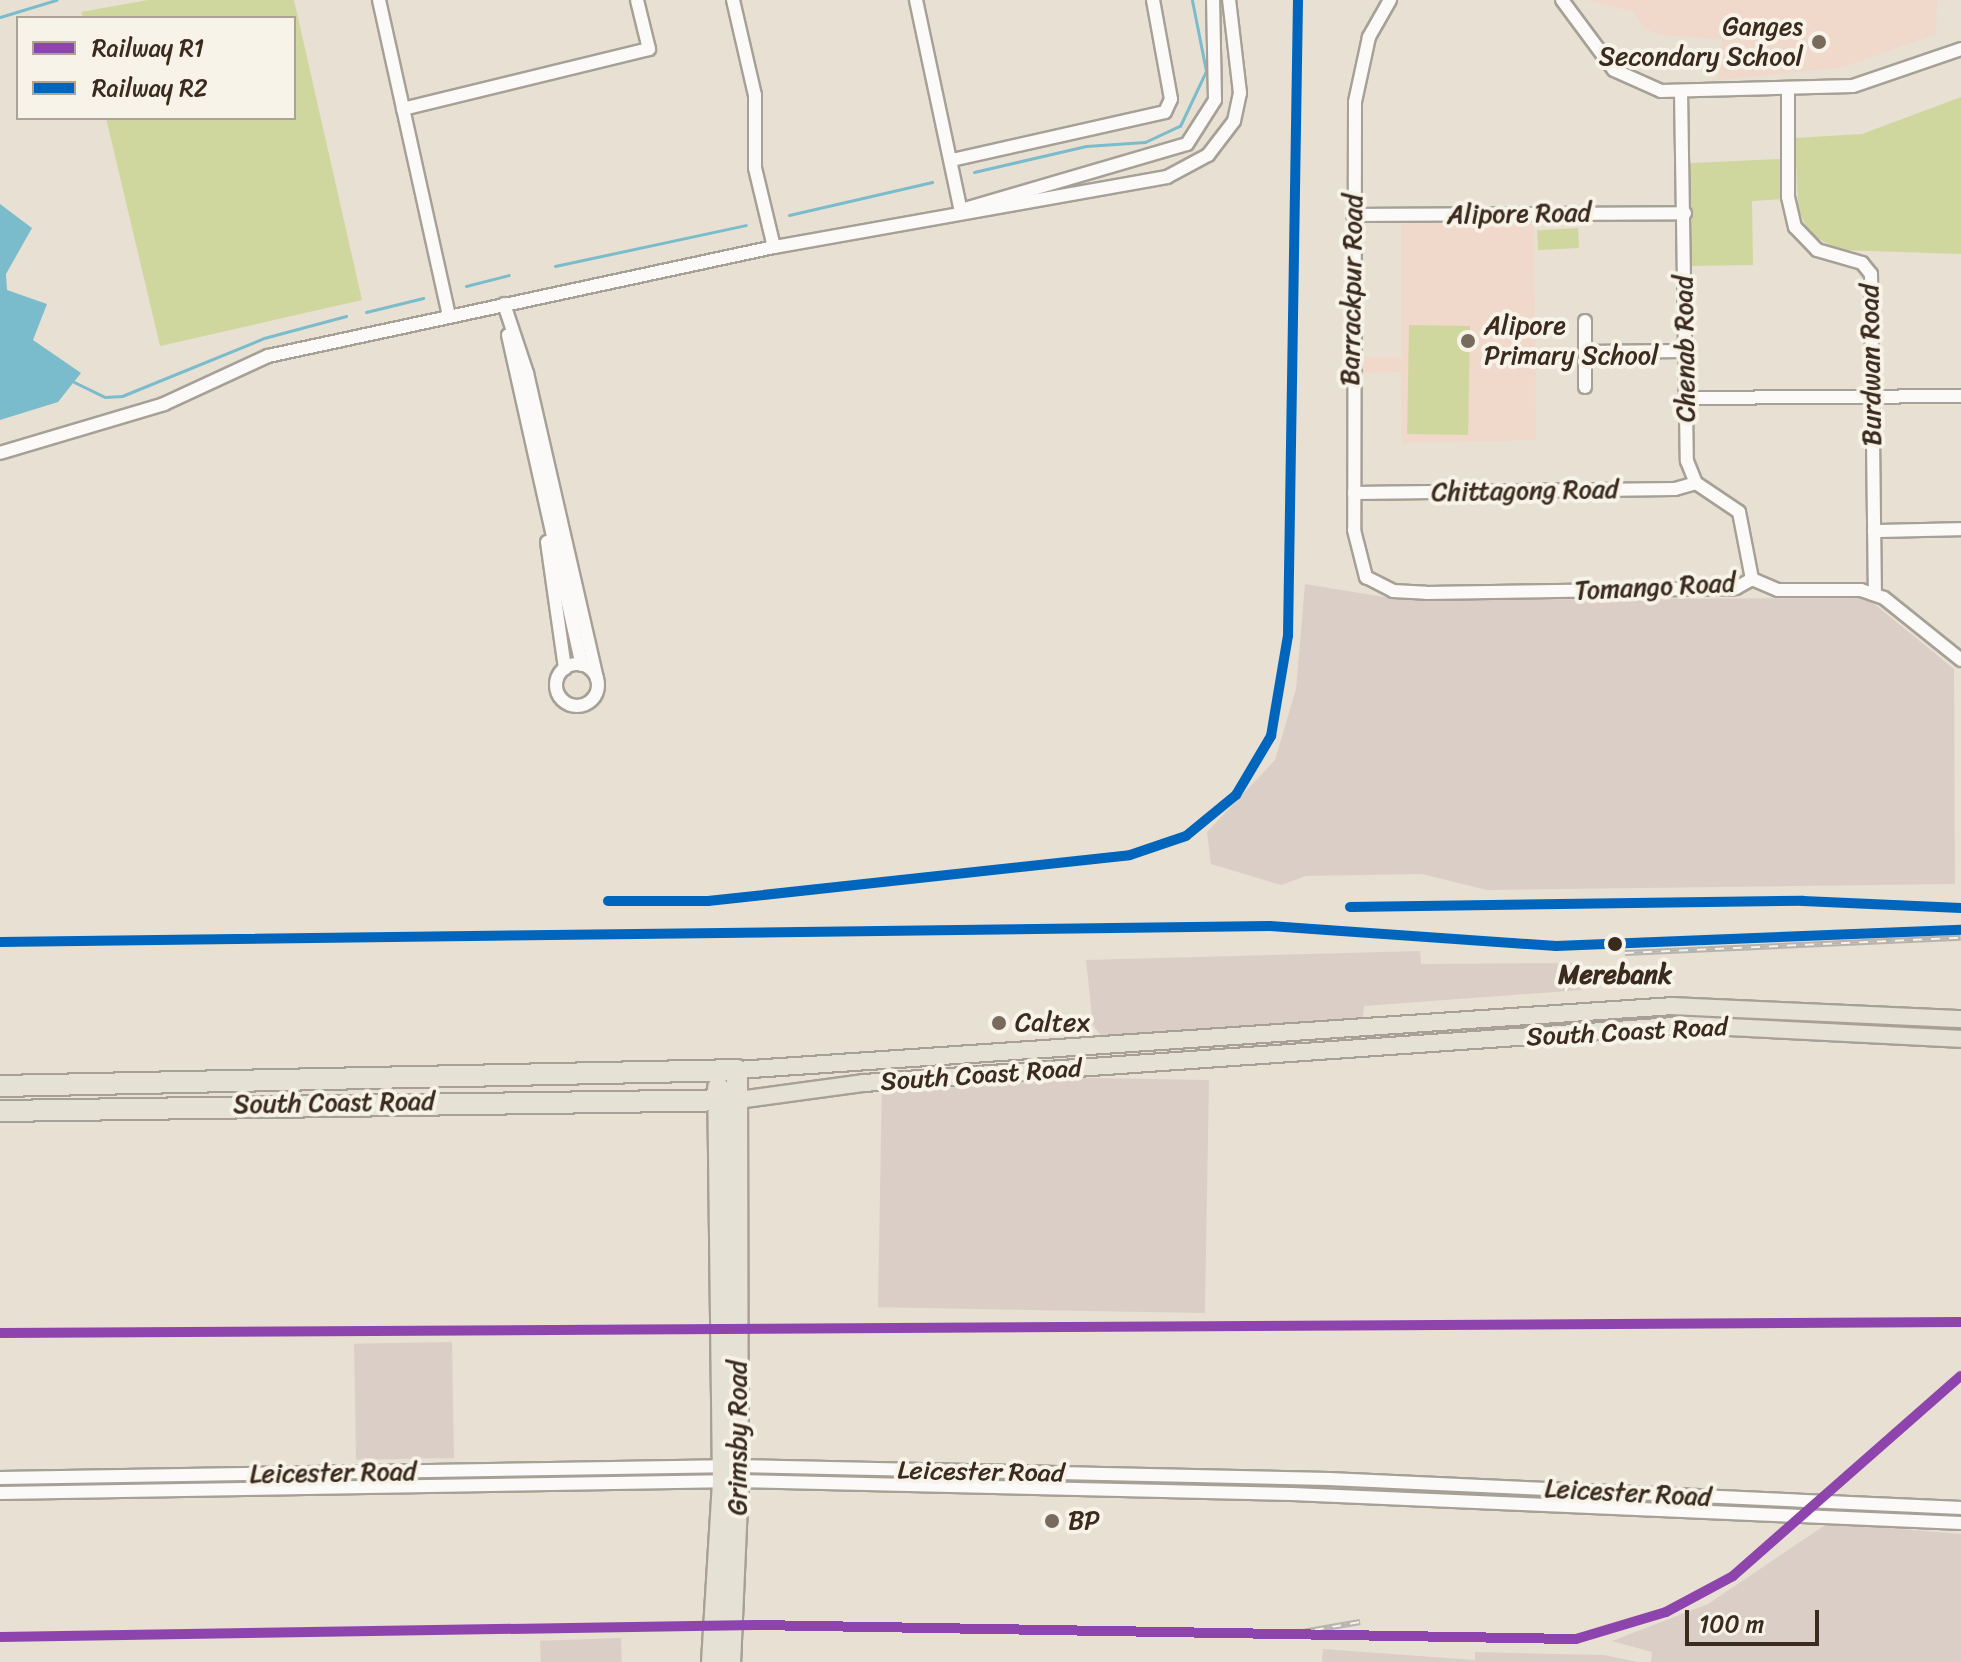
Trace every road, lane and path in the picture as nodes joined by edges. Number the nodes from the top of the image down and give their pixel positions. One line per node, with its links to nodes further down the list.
1 (379, 0): 13 (street)
2 (637, 0): 13 (street)
3 (733, 0): 18 (street)
4 (916, 0): 14 (street)
5 (1153, 0): 14 (street)
6 (1213, 0): 15 (street)
7 (1229, 0): 15 (street)
8 (1390, 0): 17 (street, Barrackpur Road)
9 (1562, 0): 12 (street)
10 (1961, 49): 11 (street)
11 (1788, 88): 12 (street); 26 (street, Burdwan Road)
12 (1681, 91): 16 (street, Chenab Road)
13 (403, 109): 20 (street)
14 (952, 160): 15 (street)
15 (961, 211): 18 (street)
16 (1685, 213): 17 (street, Alipore Road); 22 (street, Chenab Road)
17 (1353, 215): 30 (street, Barrackpur Road)
18 (774, 247): 19 (street)
19 (504, 304): 20 (street); 31 (street); 40 (street)
20 (449, 315): 28 (street)
21 (1585, 321): 23 (street)
22 (1684, 351): 23 (street); 27 (street, Chenab Road)
23 (1586, 352): 24 (street)
24 (1585, 387)
25 (1961, 396): 26 (street)
26 (1872, 397): 27 (street); 33 (street, Burdwan Road)
27 (1685, 398): 29 (street, Chenab Road)
28 (0, 453)
29 (1696, 483): 30 (street, Chittagong Road); 34 (street)
30 (1354, 493): 35 (street, Barrackpur Road)
31 (546, 515): 38 (street); 39 (street)
32 (1961, 529): 33 (street)
33 (1874, 531): 36 (street, Burdwan Road)
34 (1752, 579): 35 (street, Tomango Road); 36 (street, Tomango Road)
35 (1371, 582)
36 (1875, 592): 37 (street)
37 (1961, 660)
38 (582, 665): 39 (street); 40 (street)
39 (565, 669): 40 (street)
40 (597, 679)
41 (1828, 1011): 43 (main road, South Coast Road); 44 (main road, South Coast Road); 47 (main road)
42 (1961, 1011): 44 (main road)
43 (1585, 1012): 46 (main road, South Coast Road); 48 (main road)
44 (1930, 1017): 45 (main road, South Coast Road)
45 (1961, 1019)
46 (1363, 1028): 49 (main road, South Coast Road); 53 (main road)
47 (1828, 1030): 48 (main road, South Coast Road); 50 (main road, South Coast Road)
48 (1586, 1034): 53 (main road, South Coast Road)
49 (1244, 1037): 51 (main road, South Coast Road); 55 (main road)
50 (1956, 1039)
51 (1200, 1040): 52 (main road, South Coast Road); 56 (main road)
52 (1126, 1045): 54 (main road, South Coast Road); 58 (main road)
53 (1364, 1049): 55 (main road, South Coast Road)
54 (1015, 1054): 57 (main road, South Coast Road); 60 (main road)
55 (1247, 1057): 56 (main road, South Coast Road)
56 (1202, 1060): 58 (main road, South Coast Road)
57 (827, 1065): 59 (main road, South Coast Road); 63 (main road)
58 (1127, 1065): 60 (main road, South Coast Road)
59 (727, 1071): 61 (highway, South Coast Road); 64 (highway, Grimsby Road)
60 (1014, 1072): 63 (main road, South Coast Road)
61 (114, 1083): 62 (highway, South Coast Road); 65 (highway)
62 (0, 1086)
63 (829, 1087): 64 (main road, South Coast Road)
64 (728, 1100): 65 (highway, South Coast Road); 68 (highway, Grimsby Road)
65 (113, 1107): 66 (highway, South Coast Road)
66 (0, 1111)
67 (582, 1467): 68 (street, Leicester Road); 69 (street, Leicester Road); 71 (street)
68 (730, 1474): 71 (street, Leicester Road); 72 (street, Leicester Road); 75 (street, Leicester Road); 79 (highway, Grimsby Road)
69 (171, 1476): 70 (street, Leicester Road); 73 (street)
70 (0, 1478)
71 (583, 1483): 73 (street, Leicester Road)
72 (1562, 1490): 75 (street); 76 (street, Leicester Road)
73 (170, 1491): 74 (street, Leicester Road)
74 (0, 1493)
75 (1561, 1505): 78 (street, Leicester Road)
76 (1947, 1508): 77 (street, Leicester Road); 78 (street)
77 (1961, 1508)
78 (1954, 1523)
79 (721, 1660)

